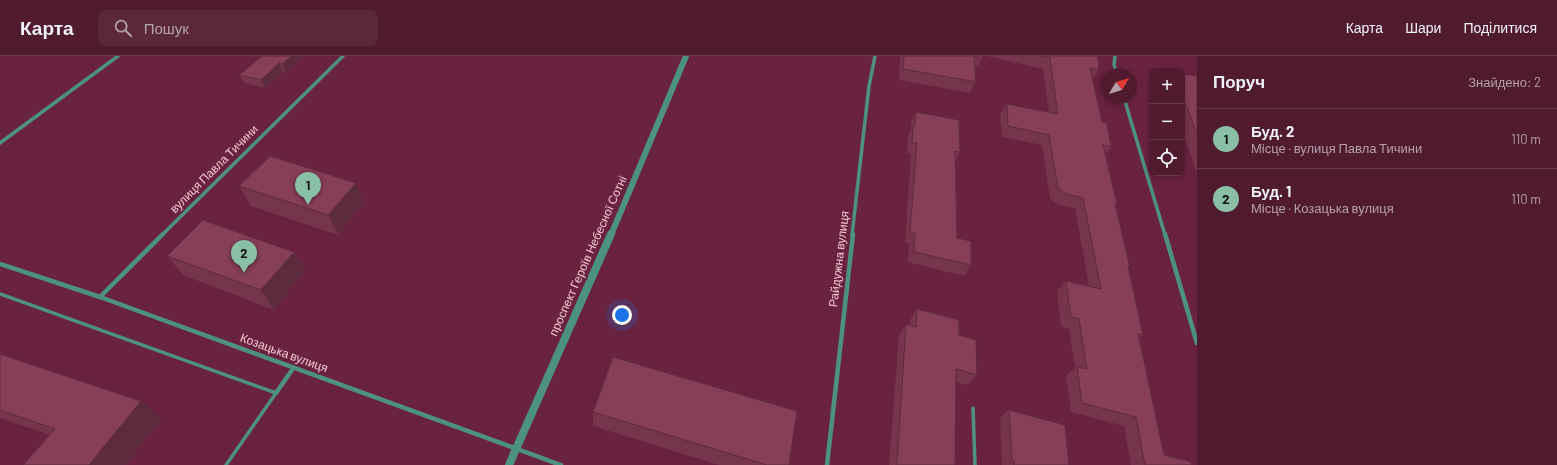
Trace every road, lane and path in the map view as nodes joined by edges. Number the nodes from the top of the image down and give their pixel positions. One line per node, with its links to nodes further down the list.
1 (118, 56): 8 (street)
2 (343, 56): 11 (street, вулиця Павла Тичини)
3 (686, 56): 16 (street, проспект Героїв Небесної Сотні)
4 (874, 56): 20 (street, Райдужна вулиця)
5 (1115, 56): 6 (street)
6 (1115, 68)
7 (1126, 104): 12 (street)
8 (0, 143)
9 (0, 264): 11 (street, Козацька вулиця)
10 (0, 294): 14 (lane)
11 (100, 297): 13 (street, Козацька вулиця)
12 (1197, 343)
13 (294, 367): 14 (street); 16 (street, Козацька вулиця)
14 (276, 393): 17 (lane)
15 (973, 408): 21 (lane)
16 (516, 450): 18 (street, проспект Героїв Небесної Сотні); 19 (street, Козацька вулиця)
17 (226, 465)
18 (510, 465)
19 (561, 465)
20 (827, 465)
21 (975, 465)

